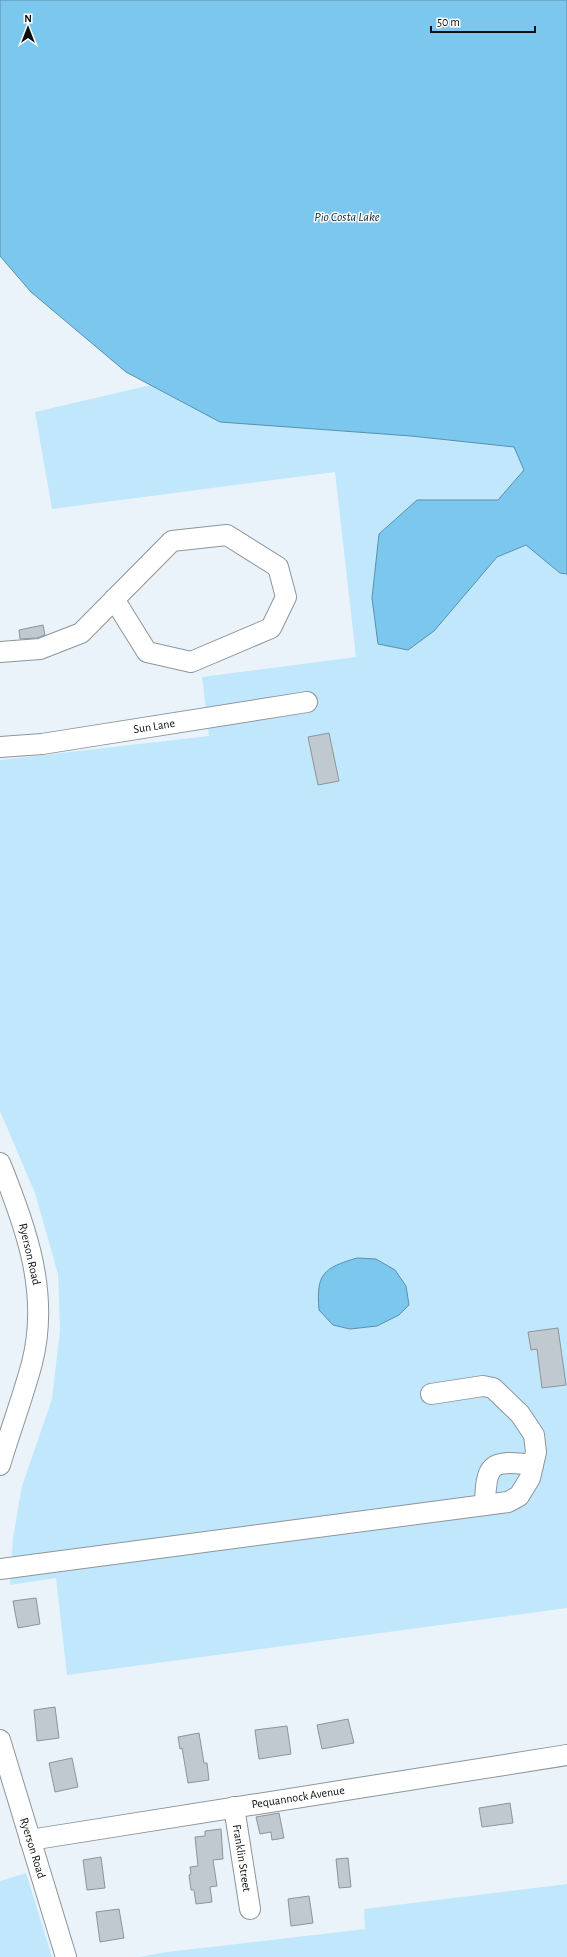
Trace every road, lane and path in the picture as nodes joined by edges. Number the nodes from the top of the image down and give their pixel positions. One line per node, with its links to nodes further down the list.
1 (114, 599): 1 (street); 2 (street)
2 (0, 652)
3 (307, 702): 4 (street, Sun Lane)
4 (0, 747)
5 (0, 1162): 6 (street, Ryerson Road)
6 (6, 1194): 8 (street, Ryerson Road)
7 (431, 1394): 9 (street)
8 (0, 1465)
9 (533, 1465): 10 (street); 10 (street)
10 (484, 1505): 11 (street)
11 (0, 1569)
12 (0, 1740): 15 (street, Ryerson Road)
13 (567, 1755): 14 (street, Pequannock Avenue)
14 (234, 1807): 15 (street, Pequannock Avenue); 16 (street, Franklin Street)
15 (30, 1840): 17 (street, Ryerson Road)
16 (250, 1909)
17 (66, 1957)

